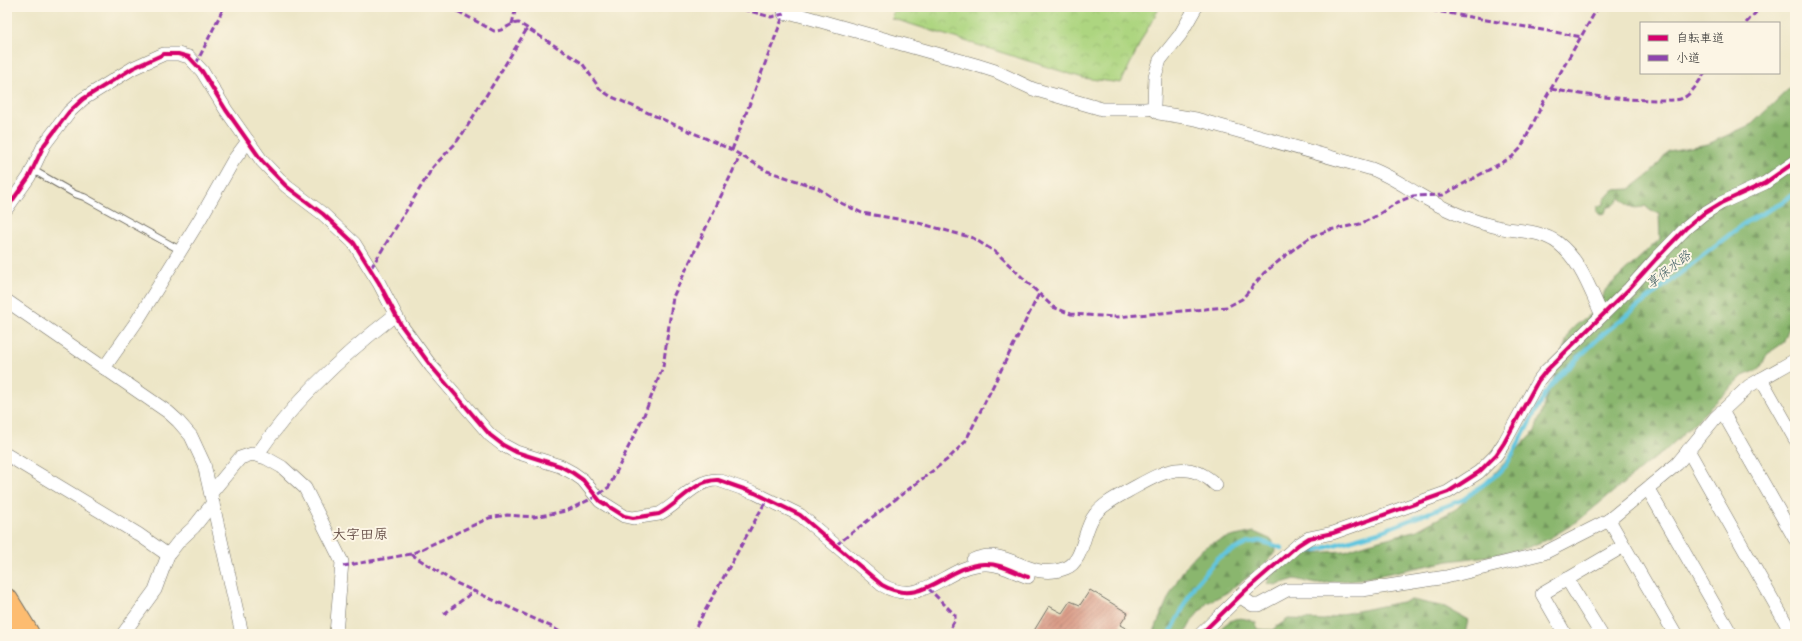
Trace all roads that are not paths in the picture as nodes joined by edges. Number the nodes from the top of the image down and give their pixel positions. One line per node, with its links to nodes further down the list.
1 (787, 7): 3 (street)
2 (1196, 7): 3 (street)
3 (1152, 108): 11 (street)
4 (248, 141): 6 (street); 8 (street); 10 (street)
5 (1795, 162): 11 (street)
6 (33, 170): 7 (street); 8 (lane)
7 (7, 208)
8 (180, 250): 13 (street)
9 (7, 301): 13 (street)
10 (396, 315): 19 (street); 27 (street)
11 (1602, 316): 30 (street)
12 (1795, 360): 14 (street)
13 (104, 368): 22 (street)
14 (1761, 379): 15 (street); 16 (street)
15 (1722, 411): 17 (street); 24 (street)
16 (1795, 439)
17 (1688, 450): 21 (street); 41 (street)
18 (7, 455): 26 (street)
19 (257, 455): 22 (street); 35 (street)
20 (1216, 485): 27 (street)
21 (1648, 489): 23 (street); 40 (street)
22 (212, 498): 26 (street); 34 (street)
23 (1609, 520): 25 (street); 30 (street)
24 (1795, 539)
25 (1624, 546): 29 (street); 39 (street)
26 (168, 555): 33 (street)
27 (963, 568): 28 (street)
28 (1028, 577)
29 (1568, 579): 37 (street); 38 (street)
30 (1239, 596): 36 (street)
31 (7, 600): 32 (highway)
32 (28, 634)
33 (123, 634)
34 (242, 634)
35 (336, 634)
36 (1201, 634)
37 (1565, 634)
38 (1601, 634)
39 (1675, 634)
40 (1731, 634)
41 (1792, 634)

